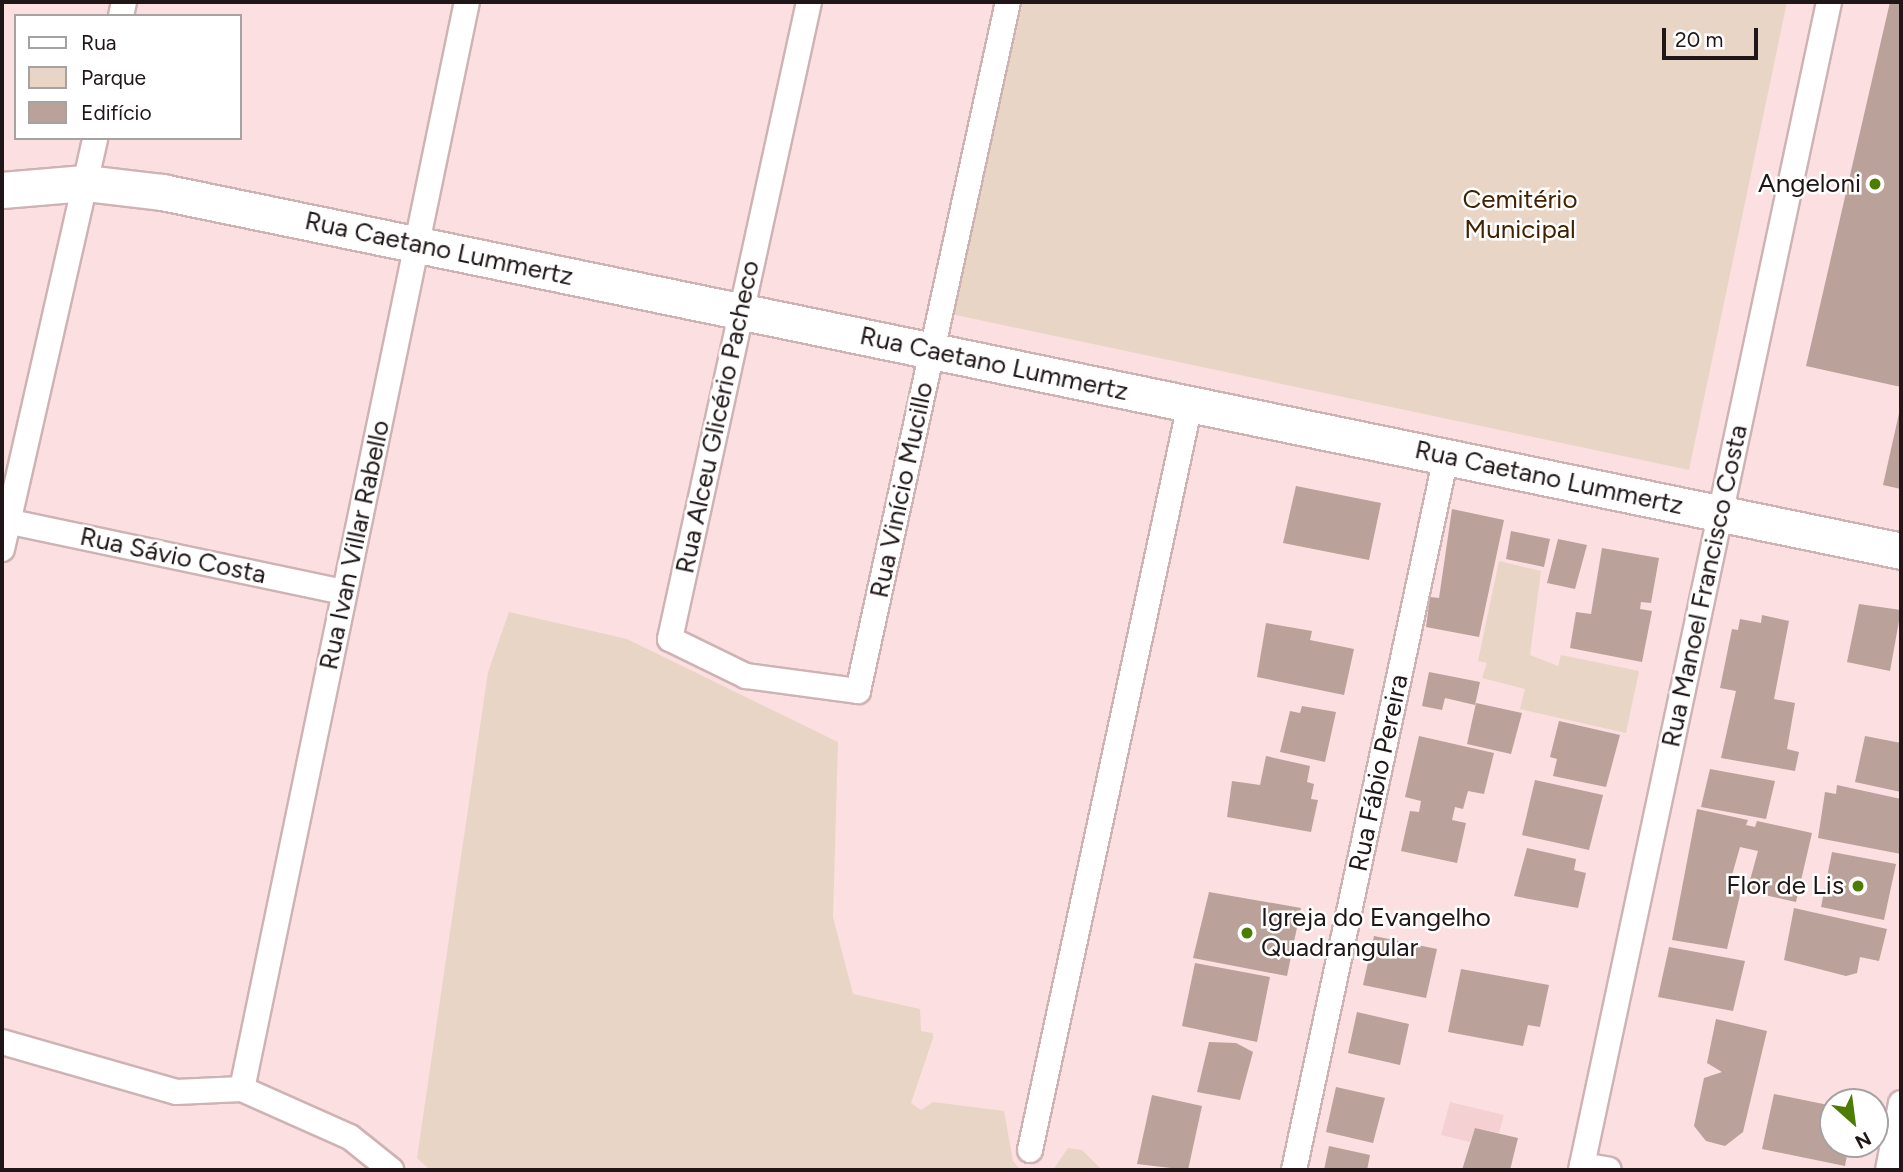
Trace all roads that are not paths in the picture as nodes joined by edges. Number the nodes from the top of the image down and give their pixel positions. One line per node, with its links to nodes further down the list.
1 (467, 2): 8 (street, Rua Ivan Villar Rabello)
2 (809, 2): 9 (street, Rua Alceu Glicério Pacheco)
3 (1008, 2): 10 (street, Rua Vinício Mucillo)
4 (1829, 2): 13 (street, Rua Manoel Francisco Costa)
5 (95, 140): 6 (street)
6 (85, 183): 7 (street, Rua Caetano Lummertz); 8 (street, Rua Caetano Lummertz); 14 (street)
7 (2, 190)
8 (417, 244): 9 (street, Rua Caetano Lummertz); 17 (street, Rua Ivan Villar Rabello)
9 (741, 312): 10 (street, Rua Caetano Lummertz); 18 (street, Rua Alceu Glicério Pacheco)
10 (932, 351): 11 (street, Rua Caetano Lummertz); 18 (street, Rua Vinício Mucillo)
11 (1190, 404): 12 (street, Rua Caetano Lummertz); 22 (street)
12 (1446, 457): 13 (street, Rua Caetano Lummertz); 25 (street, Rua Fábio Pereira)
13 (1721, 514): 16 (street, Rua Caetano Lummertz); 23 (street, Rua Manoel Francisco Costa)
14 (5, 521): 15 (street); 17 (street, Rua Sávio Costa)
15 (2, 549)
16 (1901, 551)
17 (345, 592): 20 (street, Rua Ivan Villar Rabello)
18 (858, 691)
19 (2, 1042): 20 (street)
20 (242, 1089): 24 (street)
21 (1901, 1103): 27 (street)
22 (1030, 1150)
23 (1582, 1168): 26 (street)
24 (391, 1170)
25 (1294, 1170)
26 (1609, 1170)
27 (1888, 1170)

